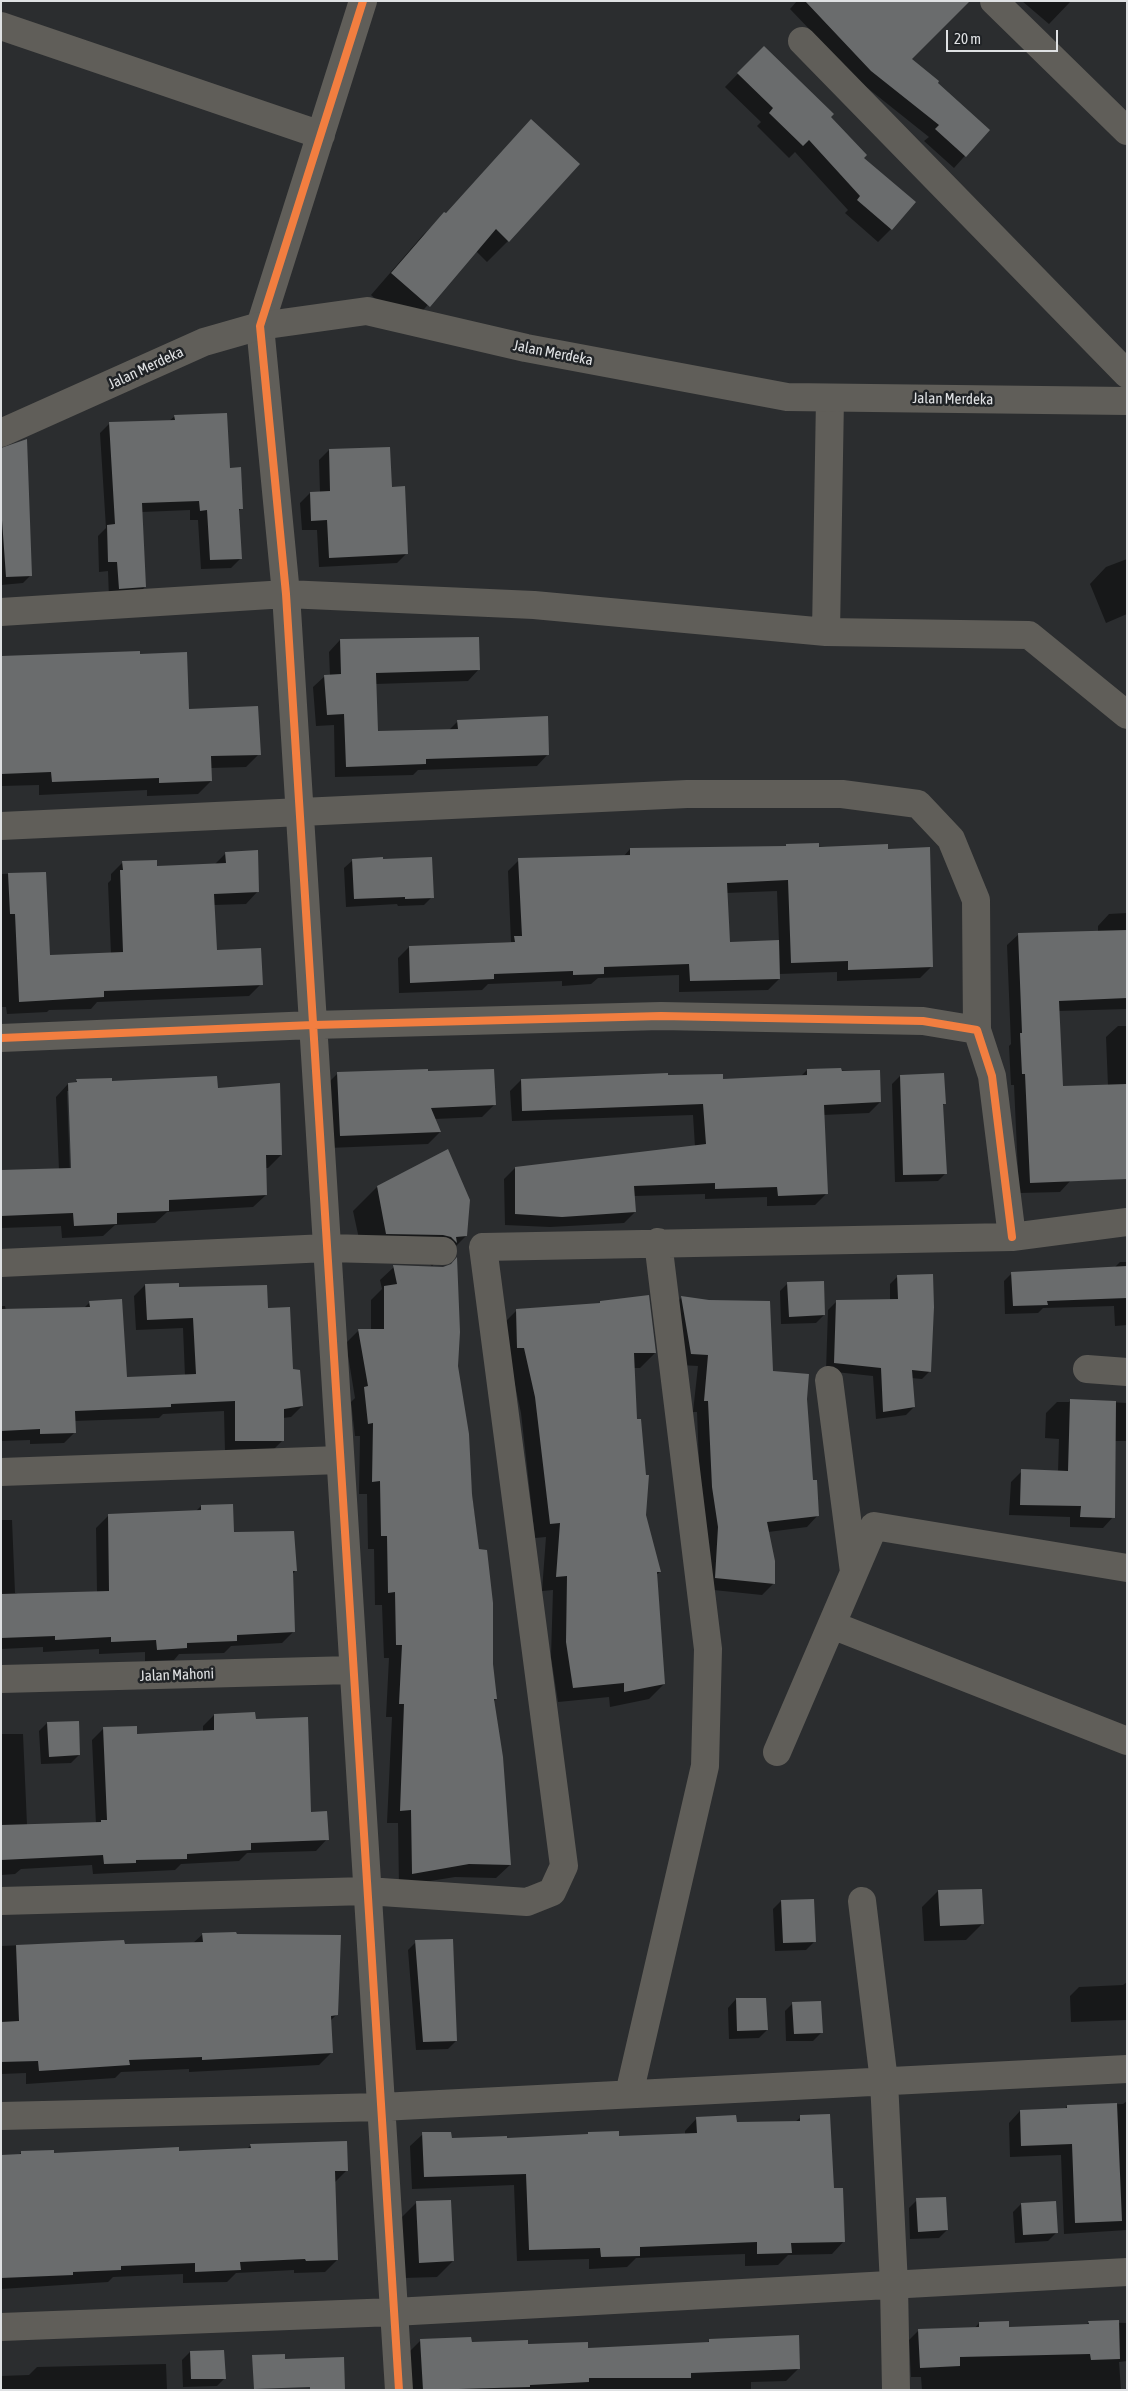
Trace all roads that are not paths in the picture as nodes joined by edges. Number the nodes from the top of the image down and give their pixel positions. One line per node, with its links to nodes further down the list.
1 (363, 1): 6 (street)
2 (994, 1): 5 (street)
3 (1, 26): 6 (street)
4 (802, 41): 8 (street)
5 (1127, 131)
6 (321, 135): 7 (street)
7 (260, 326): 9 (street, Jalan Merdeka); 11 (street, Jalan Merdeka); 12 (street)
8 (1127, 374)
9 (830, 398): 10 (street, Jalan Merdeka); 14 (street)
10 (1127, 401)
11 (1, 433)
12 (286, 594): 13 (street); 14 (street); 16 (street)
13 (1, 612)
14 (826, 632): 15 (street)
15 (1127, 715)
16 (300, 814): 17 (street); 18 (street); 19 (street)
17 (1, 826)
18 (313, 1025): 19 (street); 20 (street); 24 (street)
19 (977, 1030): 22 (street)
20 (1, 1038)
21 (1127, 1222): 22 (street)
22 (1012, 1238): 23 (street)
23 (658, 1242): 39 (street); 44 (street)
24 (327, 1248): 25 (street); 26 (street); 30 (street)
25 (443, 1250)
26 (1, 1263)
27 (1087, 1369): 28 (street)
28 (1127, 1372)
29 (829, 1380): 33 (street)
30 (340, 1460): 31 (street); 35 (street)
31 (1, 1472)
32 (1127, 1568): 33 (street)
33 (854, 1572): 34 (street)
34 (832, 1625): 37 (street); 38 (street)
35 (354, 1670): 36 (street, Jalan Mahoni); 39 (street)
36 (1, 1679)
37 (1127, 1741)
38 (778, 1752)
39 (367, 1892): 40 (street); 45 (street)
40 (1, 1900)
41 (862, 1901): 43 (street)
42 (1127, 2069): 43 (street)
43 (884, 2081): 44 (street); 48 (street)
44 (629, 2094): 45 (street)
45 (381, 2107): 46 (street); 49 (street)
46 (1, 2116)
47 (1127, 2272): 48 (street)
48 (894, 2285): 49 (street); 52 (street)
49 (394, 2312): 50 (street); 51 (street)
50 (1, 2328)
51 (399, 2390)
52 (896, 2390)

